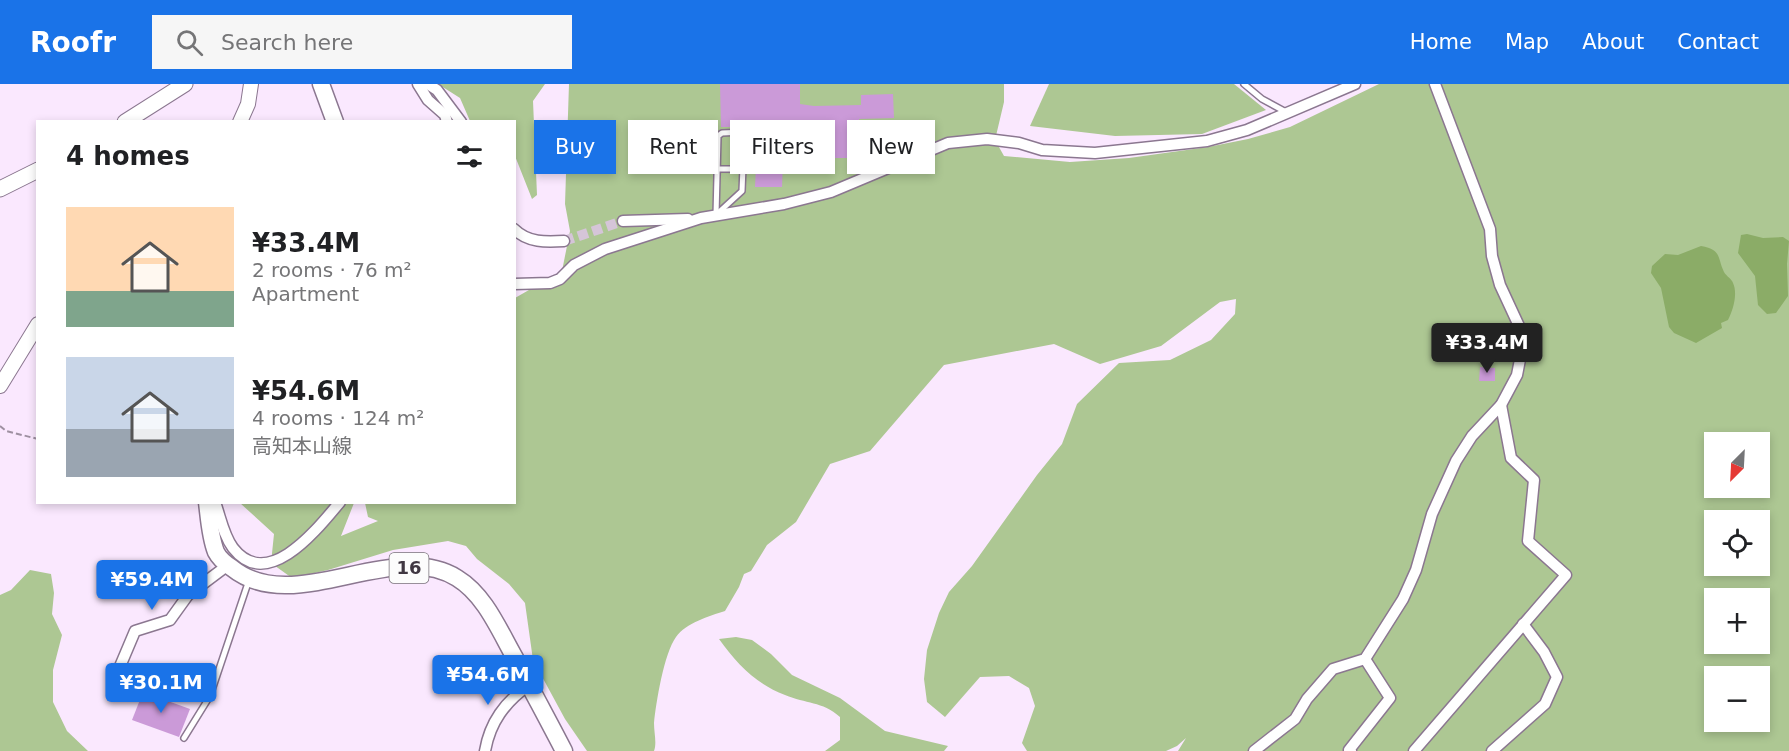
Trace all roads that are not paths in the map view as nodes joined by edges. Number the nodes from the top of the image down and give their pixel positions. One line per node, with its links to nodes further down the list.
1 (251, 84): 11 (street)
2 (321, 84): 12 (main road)
3 (418, 84): 13 (street)
4 (428, 84): 14 (street)
5 (1244, 84): 9 (lane)
6 (1355, 84): 9 (street)
7 (1435, 84): 27 (street)
8 (175, 86): 10 (main road)
9 (1288, 113): 19 (street)
10 (128, 120)
11 (241, 120)
12 (334, 120)
13 (446, 120)
14 (460, 120)
15 (718, 169): 19 (lane)
16 (36, 171): 18 (main road)
17 (718, 174): 19 (lane)
18 (0, 189)
19 (716, 215): 20 (street)
20 (701, 218): 21 (street); 24 (street)
21 (623, 221)
22 (516, 230): 23 (street)
23 (564, 241)
24 (516, 284)
25 (36, 327): 26 (street)
26 (0, 386)
27 (1501, 405): 33 (street); 34 (street)
28 (209, 504): 31 (main road, 16)
29 (212, 504): 30 (street)
30 (338, 504)
31 (228, 565): 32 (main road, 16); 35 (street)
32 (249, 580): 36 (main road, 16); 37 (lane)
33 (1523, 624): 42 (street); 43 (street)
34 (1365, 659): 40 (street); 41 (street)
35 (112, 683)
36 (529, 685): 38 (street); 39 (main road, 16)
37 (184, 738)
38 (485, 751)
39 (564, 751)
40 (1254, 751)
41 (1351, 751)
42 (1414, 751)
43 (1492, 751)

